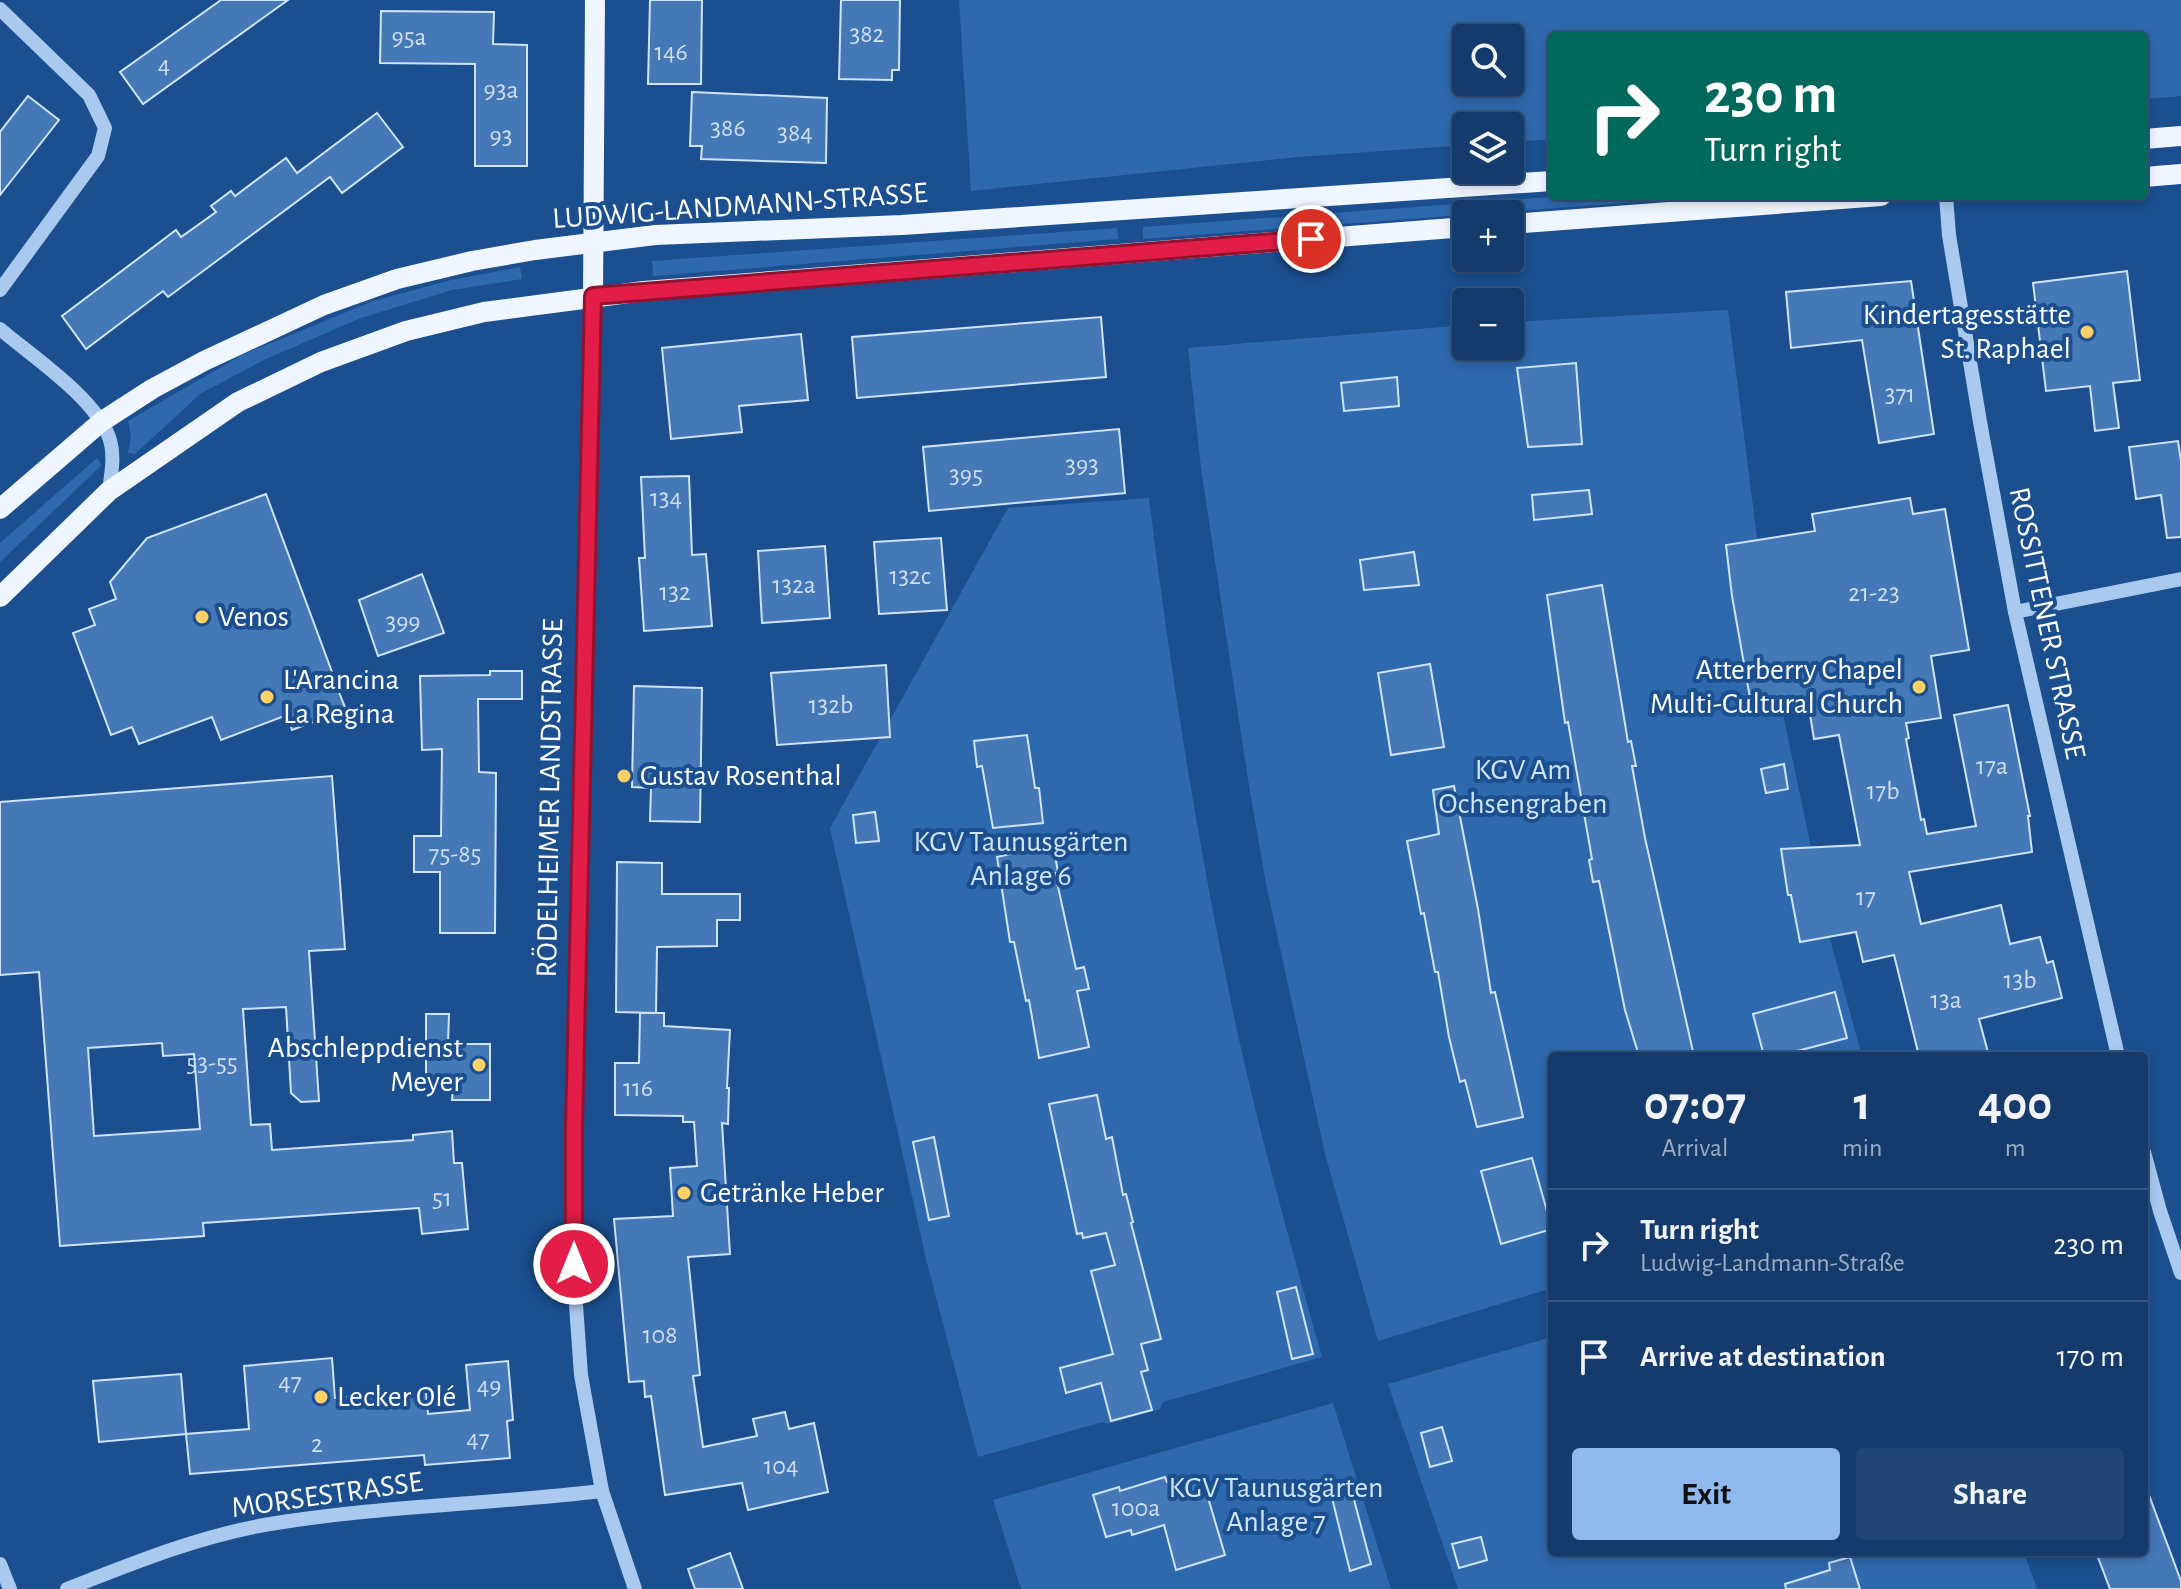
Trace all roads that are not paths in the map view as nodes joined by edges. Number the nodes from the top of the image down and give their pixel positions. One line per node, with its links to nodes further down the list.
1 (595, 0): 12 (main road, RÖDELHEIMER LANDSTRASSE)
2 (0, 9): 13 (street)
3 (2181, 136): 4 (main road)
4 (2148, 139)
5 (2181, 174): 6 (main road)
6 (2148, 177)
7 (1548, 181): 12 (main road, LUDWIG-LANDMANN-STRASSE)
8 (1828, 200): 10 (main road)
9 (1946, 200): 21 (street, ROSSITTENER STRASSE)
10 (1524, 223)
11 (1452, 228): 14 (main road)
12 (593, 243): 14 (main road, RÖDELHEIMER LANDSTRASSE); 16 (main road, LUDWIG-LANDMANN-STRASSE)
13 (0, 290)
14 (593, 296): 17 (main road); 25 (street, RÖDELHEIMER LANDSTRASSE)
15 (0, 329): 16 (street)
16 (101, 422): 17 (street); 18 (main road, LUDWIG-LANDMANN-STRASSE)
17 (109, 491): 20 (main road)
18 (0, 509)
19 (2181, 579): 21 (street)
20 (0, 597)
21 (2015, 612): 22 (street, ROSSITTENER STRASSE)
22 (2117, 1052)
23 (2148, 1167): 24 (street)
24 (2181, 1273)
25 (602, 1491): 28 (street, MORSESTRASSE); 29 (street, RÖDELHEIMER LANDSTRASSE)
26 (0, 1564): 27 (street)
27 (10, 1589)
28 (67, 1589)
29 (635, 1589)

